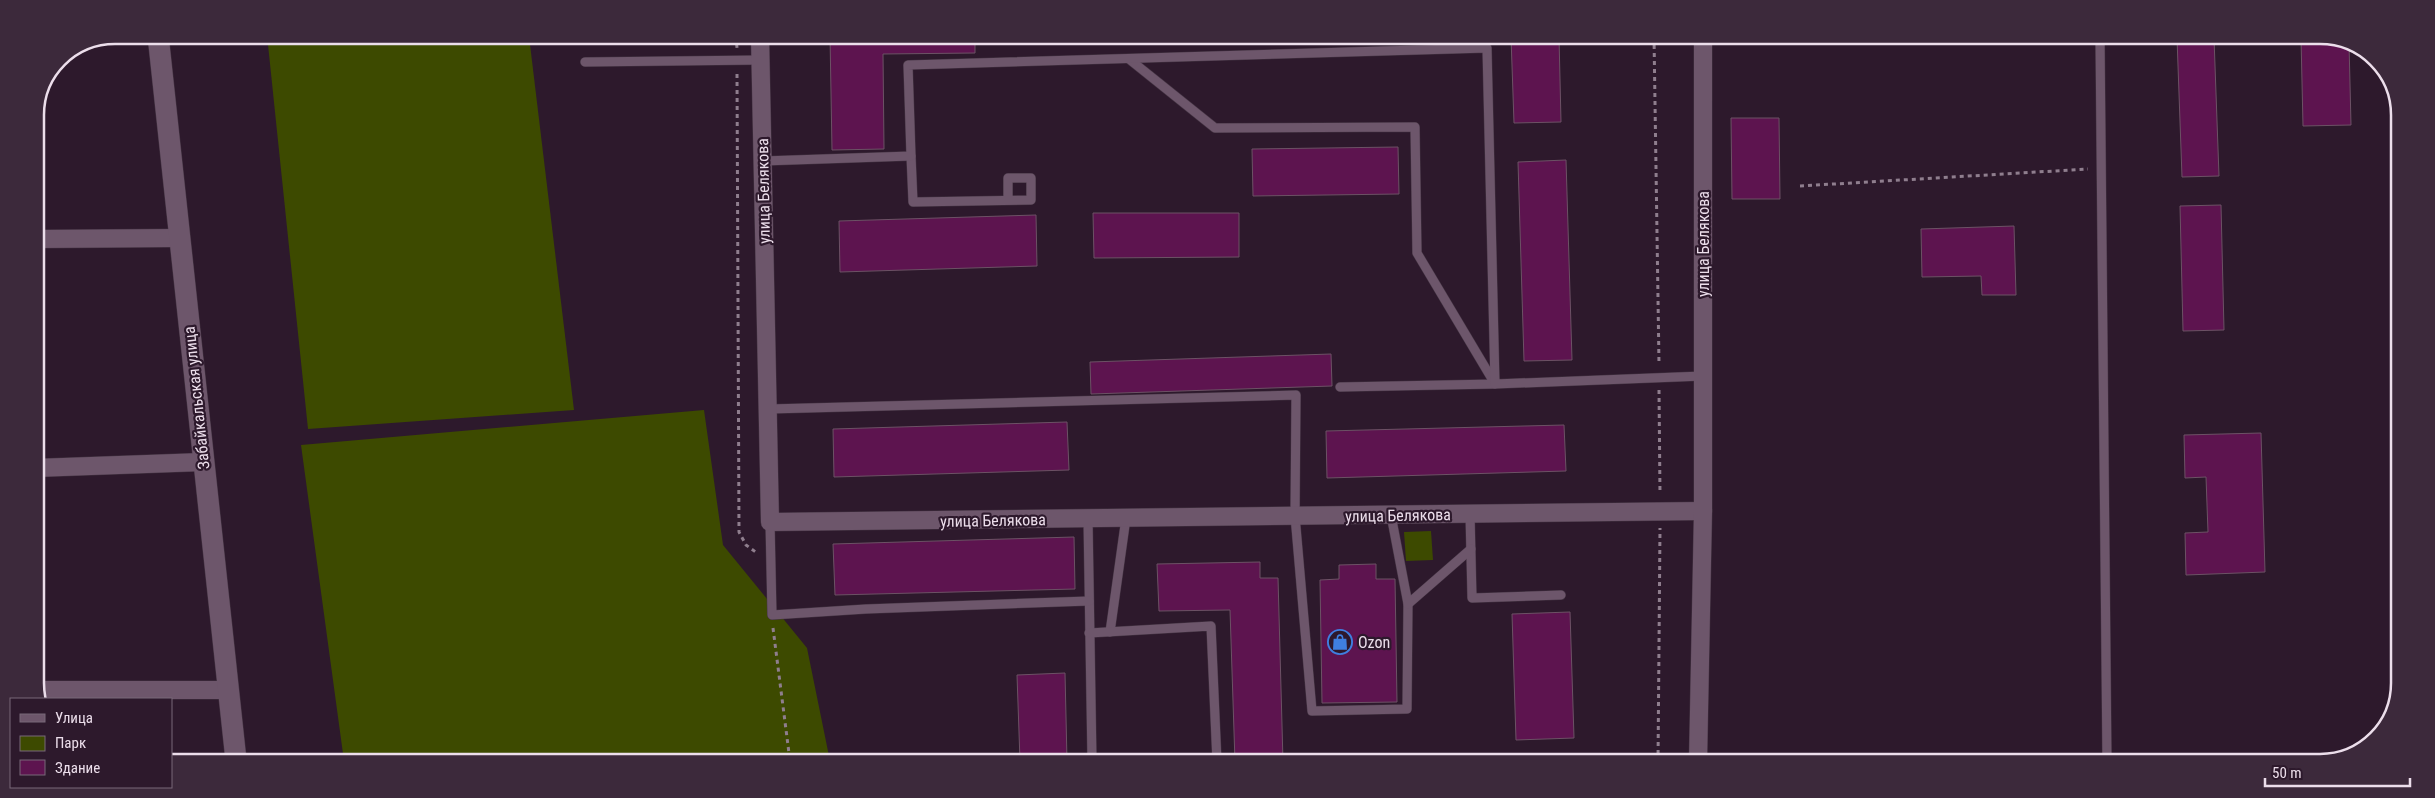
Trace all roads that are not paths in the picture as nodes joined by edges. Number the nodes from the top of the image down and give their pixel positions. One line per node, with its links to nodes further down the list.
1 (159, 44): 11 (street, Забайкальская улица)
2 (760, 44): 6 (street, улица Белякова)
3 (1703, 44): 13 (street, улица Белякова)
4 (2100, 44): 38 (lane)
5 (1129, 59): 8 (lane); 14 (lane); 14 (lane)
6 (761, 60): 7 (lane); 9 (street, улица Белякова)
7 (585, 62)
8 (911, 156): 9 (lane); 10 (lane)
9 (762, 161): 16 (street, улица Белякова)
10 (1008, 200)
11 (178, 238): 12 (street); 17 (street, Забайкальская улица)
12 (44, 239)
13 (1703, 376): 14 (lane); 19 (street, улица Белякова)
14 (1495, 384): 15 (lane)
15 (1340, 387)
16 (769, 410): 22 (lane); 25 (street, улица Белякова)
17 (203, 462): 18 (street); 33 (street, Забайкальская улица)
18 (44, 468)
19 (1703, 511): 20 (street, улица Белякова); 37 (street, улица Белякова)
20 (1470, 514): 21 (street, улица Белякова); 26 (lane)
21 (1391, 515): 22 (street, улица Белякова); 29 (lane)
22 (1295, 516): 23 (street, улица Белякова); 29 (lane)
23 (1126, 518): 24 (street, улица Белякова); 30 (lane)
24 (1088, 519): 25 (street, улица Белякова); 28 (lane)
25 (770, 522): 28 (lane)
26 (1471, 549): 27 (lane); 29 (lane)
27 (1560, 595)
28 (1089, 601): 31 (lane)
29 (1408, 604)
30 (1110, 632): 31 (lane); 36 (lane)
31 (1089, 633): 35 (lane)
32 (44, 690): 33 (street)
33 (229, 690): 34 (street, Забайкальская улица)
34 (235, 754)
35 (1092, 754)
36 (1217, 754)
37 (1698, 754)
38 (2106, 754)

